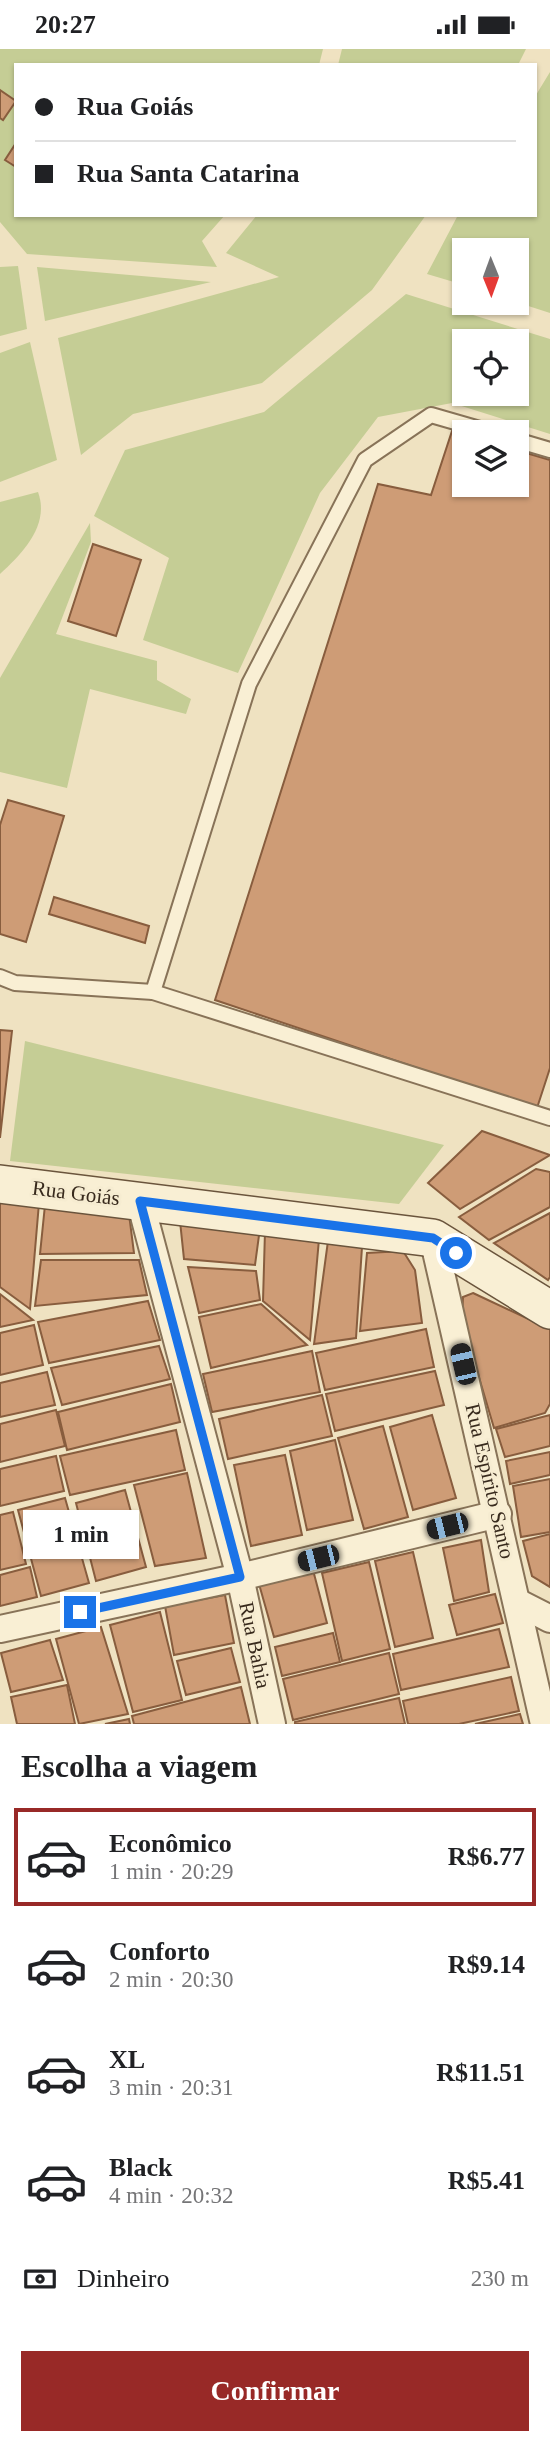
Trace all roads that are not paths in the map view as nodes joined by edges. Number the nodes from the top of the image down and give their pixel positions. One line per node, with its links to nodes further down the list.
1 (452, 421): 5 (lane)
2 (529, 444): 3 (lane)
3 (550, 450)
4 (0, 977): 5 (lane)
5 (153, 992): 6 (lane)
6 (550, 1118)
7 (0, 1184): 8 (street, Rua Goiás)
8 (140, 1201): 9 (street, Rua Goiás); 12 (street, Rua Bahia)
9 (433, 1238): 10 (street, Rua Goiás); 11 (street, Rua Espírito Santo)
10 (550, 1310)
11 (498, 1514): 12 (street); 13 (street, Rua Espírito Santo)
12 (240, 1577): 15 (street); 16 (street, Rua Bahia)
13 (519, 1603): 14 (street); 17 (street, Rua Espírito Santo)
14 (550, 1619)
15 (0, 1629)
16 (272, 1724)
17 (544, 1724)

